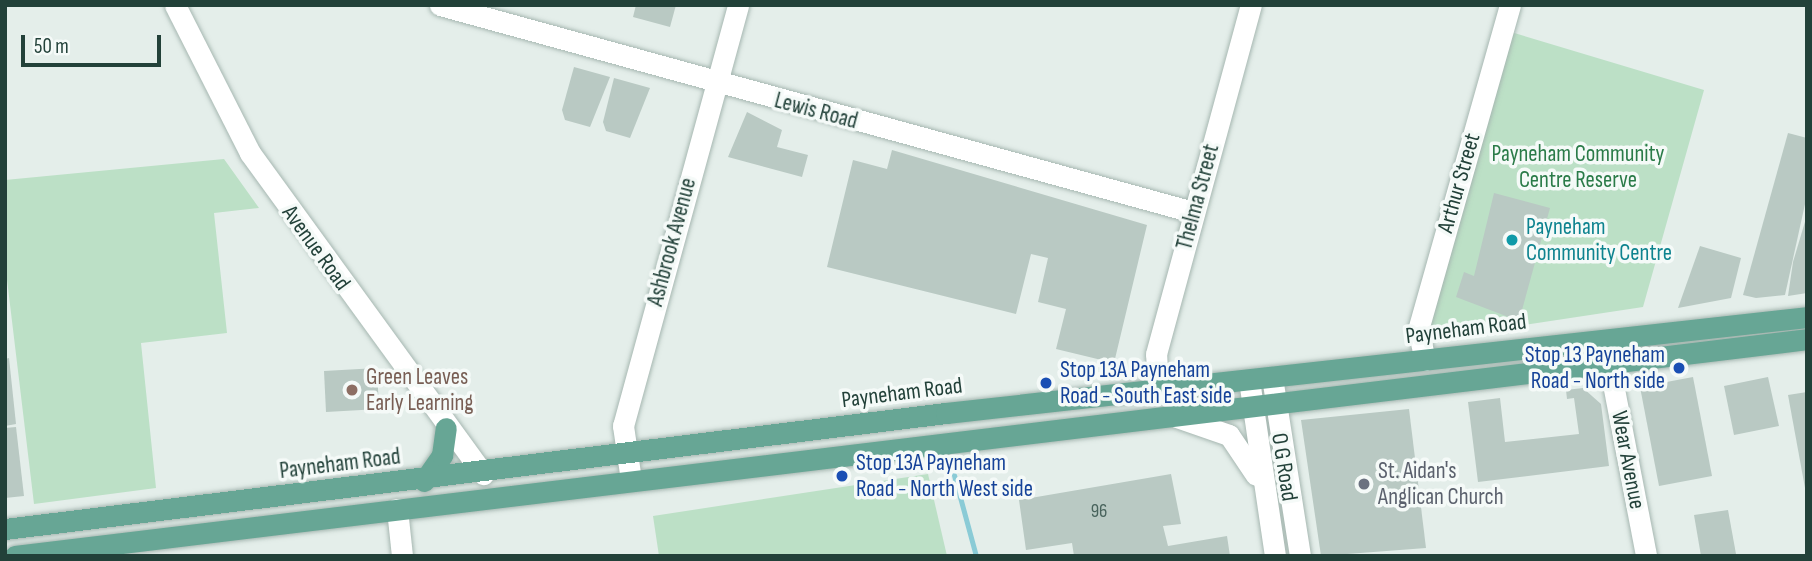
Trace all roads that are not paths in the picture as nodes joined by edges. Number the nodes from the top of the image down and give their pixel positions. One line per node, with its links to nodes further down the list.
1 (175, 5): 18 (street, Avenue Road)
2 (440, 5): 6 (street, Lewis Road)
3 (738, 5): 6 (street, Ashbrook Avenue)
4 (1251, 5): 7 (street, Thelma Street)
5 (1510, 5): 10 (street, Arthur Street)
6 (715, 84): 7 (street, Lewis Road); 19 (street, Ashbrook Avenue)
7 (1193, 212): 14 (street, Thelma Street)
8 (1807, 317): 10 (main road, Payneham Road)
9 (1807, 339): 11 (main road)
10 (1425, 360): 12 (main road, Payneham Road)
11 (1609, 363): 15 (main road); 34 (street, Wear Avenue)
12 (1272, 377): 13 (main road, Payneham Road); 15 (street, O G Road)
13 (1249, 380): 14 (main road, Payneham Road); 16 (street, O G Road)
14 (1158, 390): 19 (main road, Payneham Road)
15 (1275, 402): 16 (main road); 33 (street, O G Road)
16 (1252, 405): 17 (main road); 24 (street, O G Road)
17 (1166, 415): 21 (main road); 24 (street)
18 (446, 428): 20 (street, Avenue Road); 22 (main road)
19 (626, 456): 20 (main road, Payneham Road); 21 (street, Ashbrook Avenue)
20 (483, 474): 22 (main road, Payneham Road); 23 (main road); 26 (main road)
21 (631, 480): 23 (main road)
22 (424, 481): 25 (main road, Payneham Road)
23 (541, 491): 26 (main road)
24 (1264, 493): 32 (street, O G Road)
25 (280, 497): 28 (main road); 29 (main road, Payneham Road)
26 (455, 501): 27 (main road)
27 (397, 509): 28 (main road); 31 (street)
28 (331, 517): 30 (main road)
29 (5, 529)
30 (15, 556)
31 (402, 556)
32 (1275, 556)
33 (1300, 556)
34 (1646, 556)

